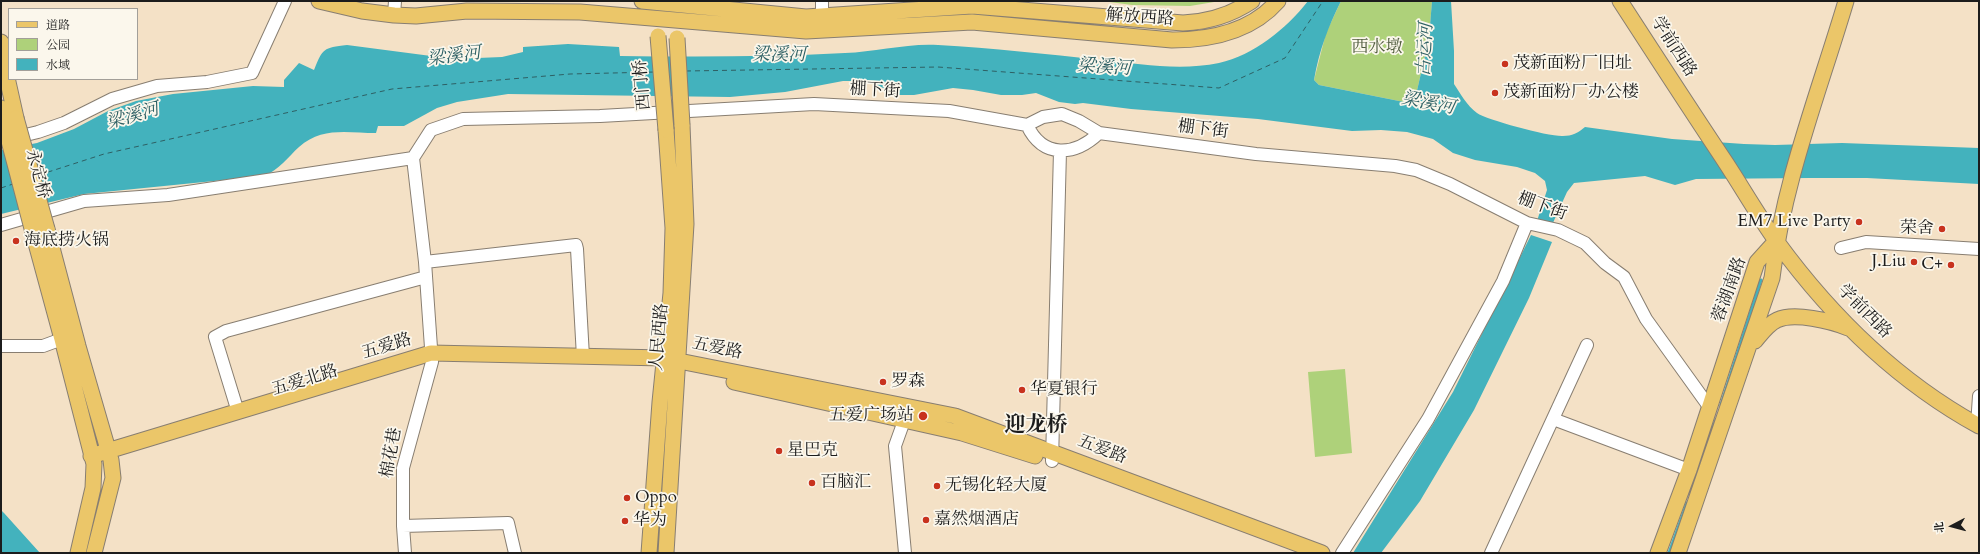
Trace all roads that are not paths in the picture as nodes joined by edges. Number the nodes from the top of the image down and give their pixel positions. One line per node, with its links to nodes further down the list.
1 (285, 1): 24 (street)
2 (319, 1): 11 (main road, 解放西路)
3 (642, 1): 8 (main road, 解放西路)
4 (822, 1): 14 (street)
5 (1278, 1): 16 (main road, 解放西路)
6 (1620, 1): 30 (main road, 学前西路)
7 (1846, 1): 30 (main road)
8 (659, 2): 12 (main road, 解放西路); 15 (main road, 西门桥)
9 (1243, 4): 10 (main road, 解放西路); 16 (street)
10 (1025, 5): 13 (main road, 解放西路); 17 (street)
11 (395, 8): 15 (main road, 解放西路)
12 (675, 8): 13 (main road, 解放西路); 14 (main road, 解放西路); 15 (main road, 解放西路); 20 (main road, 西门桥, bridge)
13 (903, 12): 14 (main road, 解放西路); 17 (main road, 解放西路)
14 (822, 16)
15 (657, 17): 22 (main road, 西门桥, bridge)
16 (1248, 25): 17 (main road, 解放西路)
17 (1024, 26)
18 (1, 42): 19 (main road, 永定桥)
19 (7, 116): 29 (main road, 永定桥, bridge)
20 (682, 125): 42 (main road, 人民西路)
21 (1027, 125): 23 (street, 棚下街); 25 (street); 26 (street, 棚下街)
22 (666, 130): 42 (main road, 人民西路)
23 (1099, 133): 25 (street); 27 (street, 棚下街)
24 (1, 141)
25 (1060, 151): 51 (street)
26 (413, 158): 28 (street); 33 (street, 棉花巷)
27 (1527, 223): 44 (street, 棚下街); 64 (street)
28 (1, 225)
29 (40, 232): 36 (main road); 50 (main road)
30 (1776, 241): 35 (main road, 学前西路); 39 (main road, 蓉湖南路); 44 (main road, 蓉湖南路)
31 (1841, 248): 32 (street)
32 (1979, 249)
33 (425, 262): 34 (street, 棉花巷); 40 (street)
34 (426, 277): 41 (street, 棉花巷); 45 (street)
35 (1849, 328): 39 (main road); 49 (main road, 学前西路)
36 (62, 340): 38 (street); 52 (main road)
37 (1587, 345): 47 (street)
38 (1, 346)
39 (1749, 348): 46 (main road, 蓉湖南路)
40 (583, 357): 41 (main road, 五爱路); 42 (main road, 五爱路)
41 (431, 358): 42 (main road, 五爱北路); 45 (main road, 五爱路); 50 (main road, 五爱北路); 54 (street, 棉花巷)
42 (670, 364): 48 (main road, 五爱路); 51 (main road, 五爱路); 59 (main road, 人民西路); 60 (main road, 人民西路)
43 (1979, 396): 49 (street)
44 (1710, 408): 46 (main road); 53 (main road, 蓉湖南路)
45 (238, 412): 50 (main road, 五爱路)
46 (1726, 414): 67 (main road, 蓉湖南路)
47 (1553, 419): 53 (street); 65 (street)
48 (904, 422): 51 (main road, 五爱路); 61 (street)
49 (1978, 424)
50 (110, 456): 52 (main road, 五爱北路); 56 (main road)
51 (1052, 456): 62 (main road, 五爱路); 63 (main road, 五爱路)
52 (93, 460): 55 (main road)
53 (1689, 470): 66 (main road, 蓉湖南路)
54 (403, 526): 57 (street, 棉花巷); 58 (street)
55 (78, 553)
56 (94, 553)
57 (406, 553)
58 (515, 553)
59 (649, 553)
60 (666, 553)
61 (905, 553)
62 (1300, 553)
63 (1322, 553)
64 (1342, 553)
65 (1491, 553)
66 (1658, 553)
67 (1678, 553)

